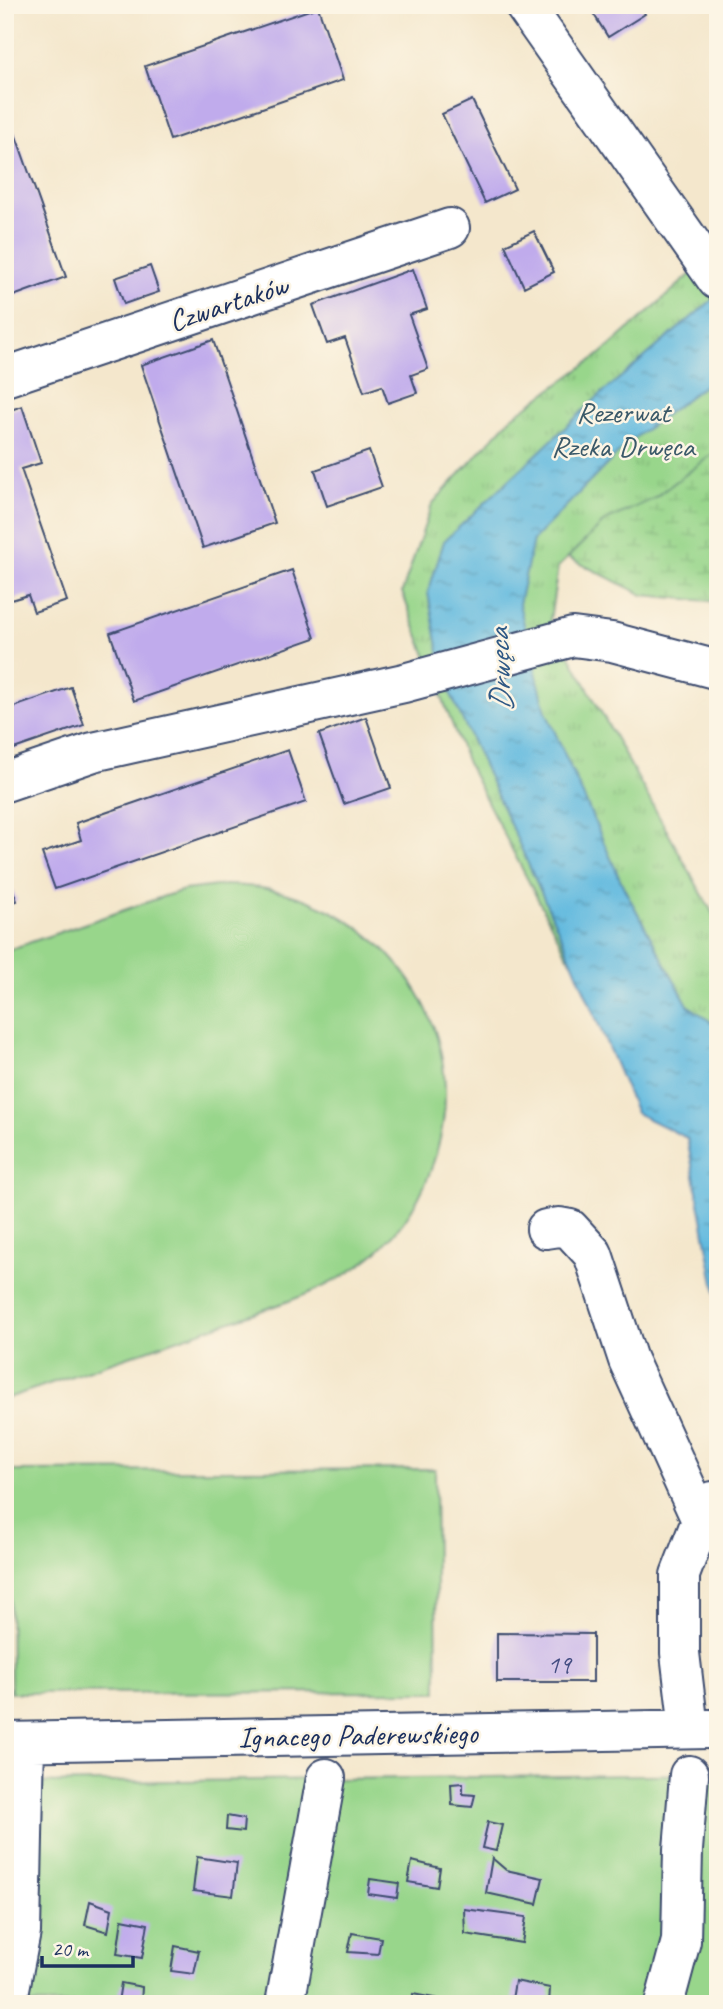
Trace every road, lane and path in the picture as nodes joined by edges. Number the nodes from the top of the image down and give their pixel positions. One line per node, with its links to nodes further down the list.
1 (524, 5): 3 (street)
2 (450, 228): 4 (street, Czwartaków)
3 (717, 280)
4 (5, 377)
5 (718, 670): 6 (street)
6 (5, 782)
7 (546, 1229): 8 (street)
8 (710, 1508): 9 (street, Ignacego Paderewskiego)
9 (15, 1742): 12 (street)
10 (689, 1775): 14 (street)
11 (326, 1778): 13 (street)
12 (7, 2004)
13 (285, 2004)
14 (664, 2004)

